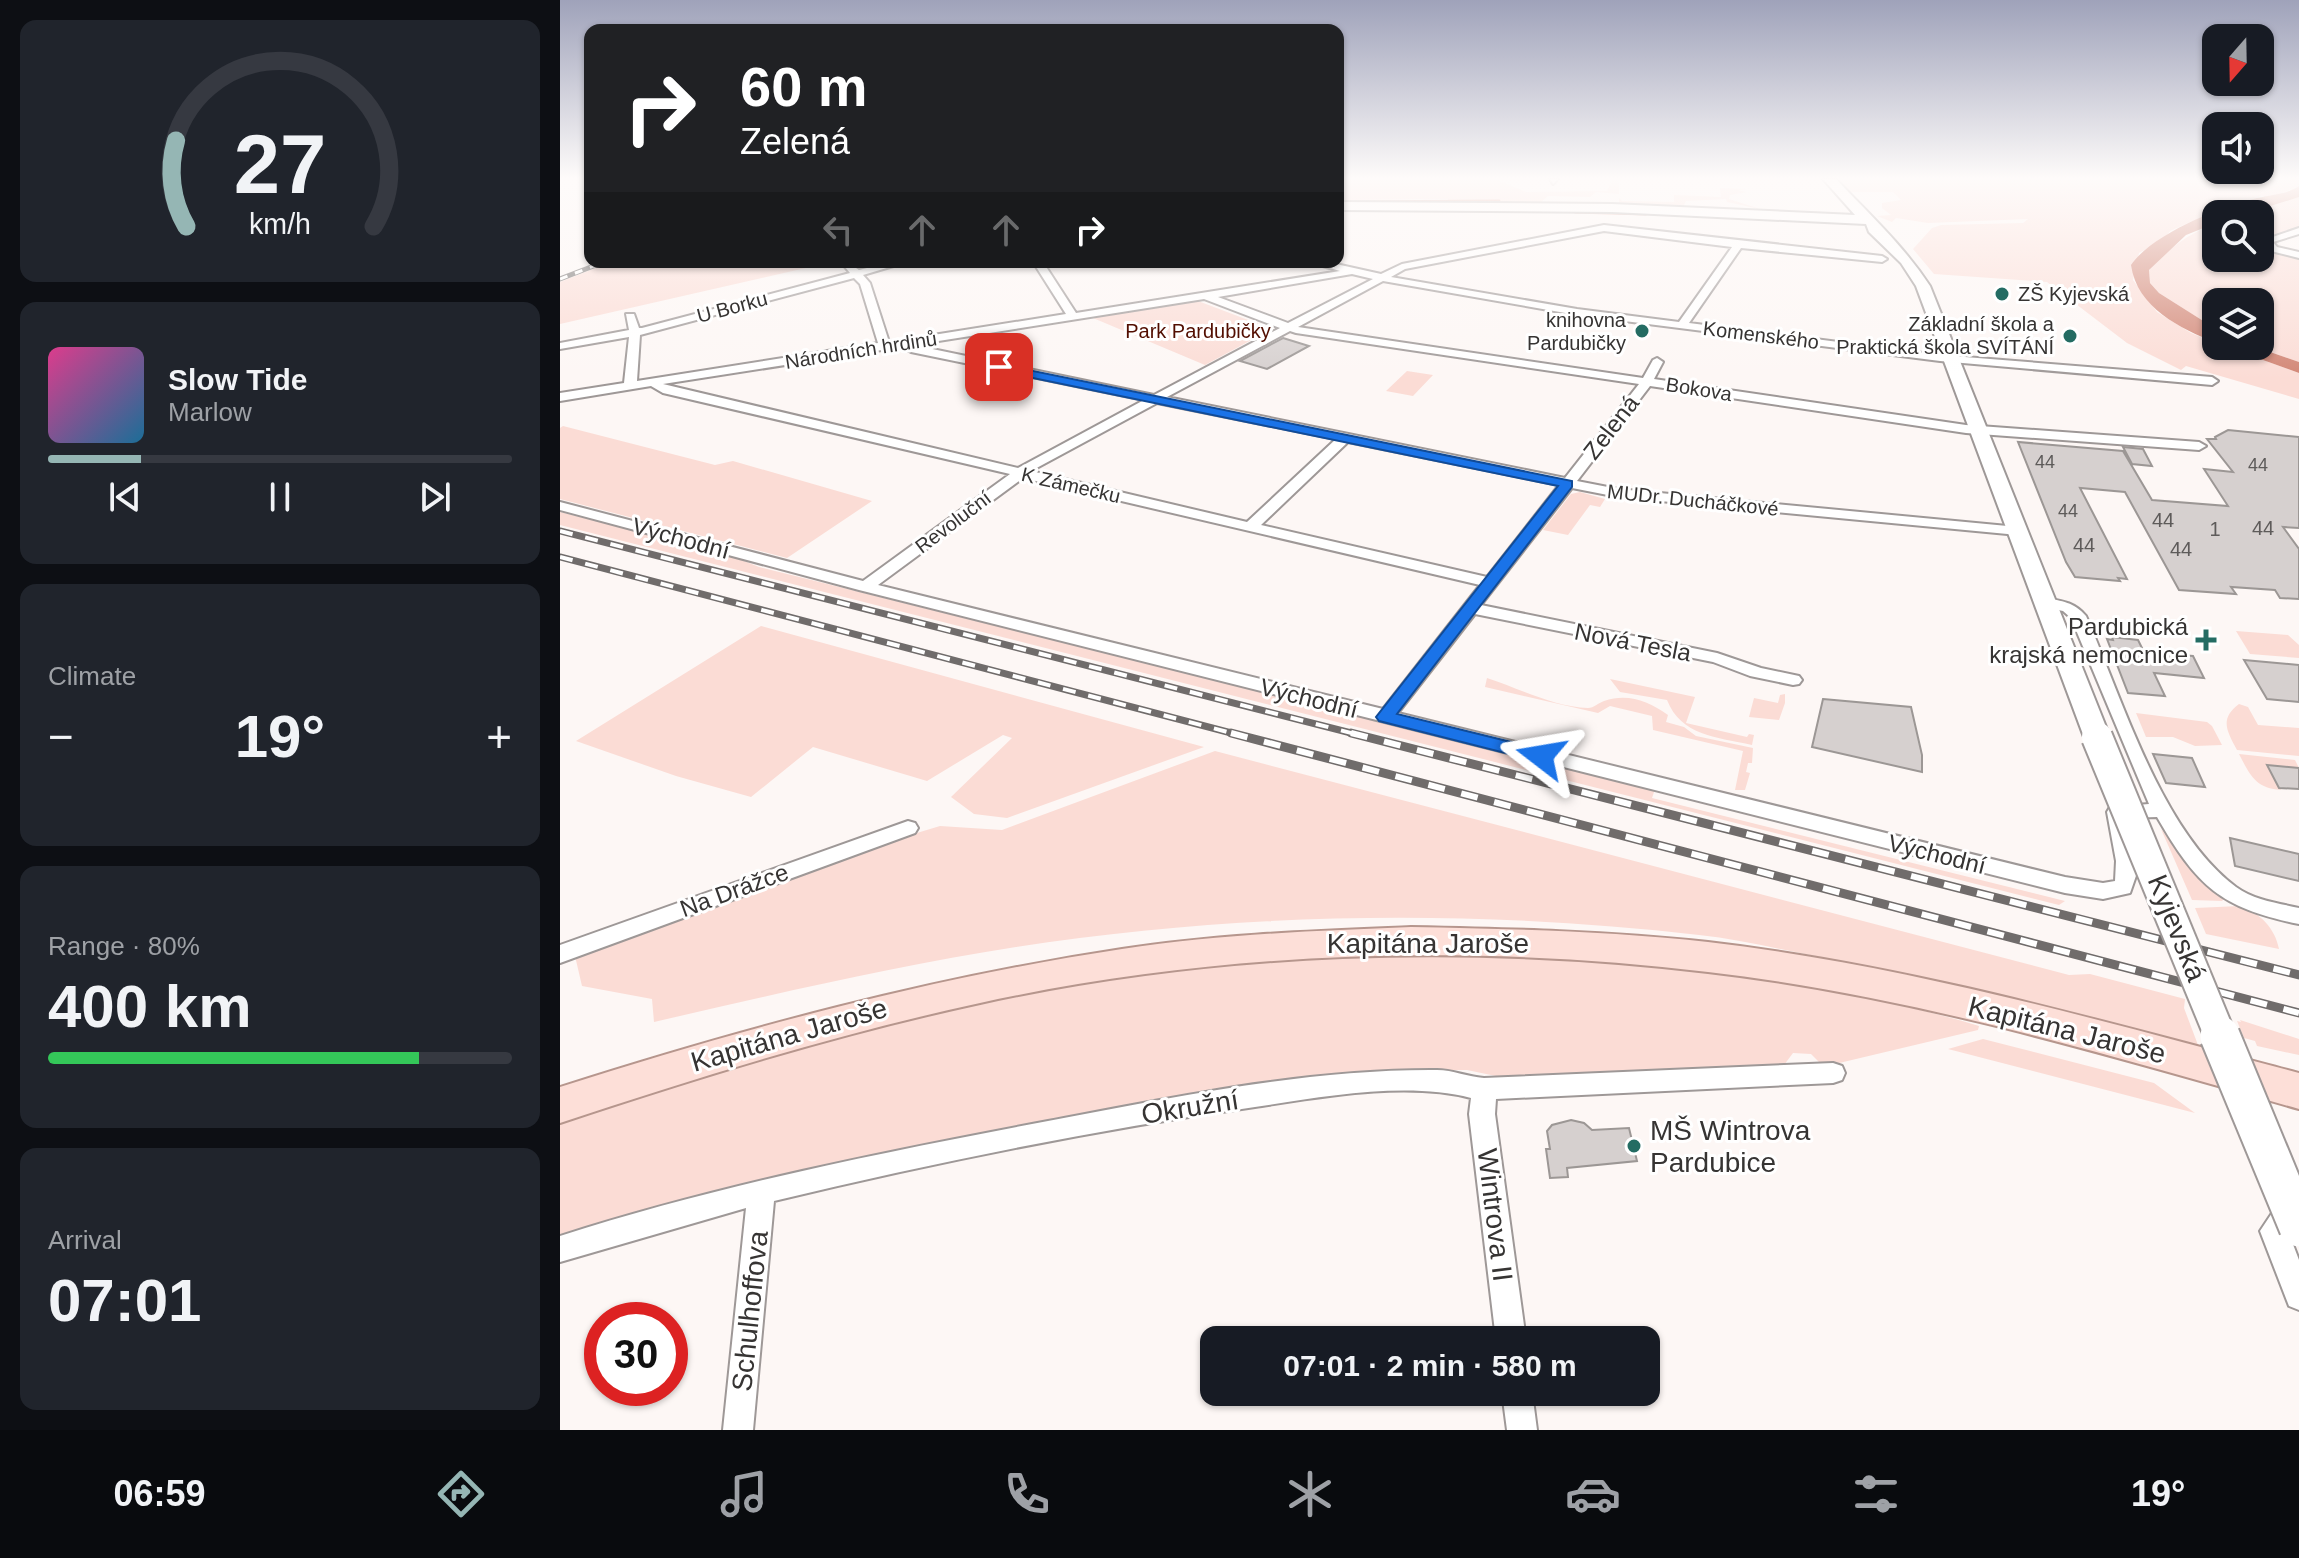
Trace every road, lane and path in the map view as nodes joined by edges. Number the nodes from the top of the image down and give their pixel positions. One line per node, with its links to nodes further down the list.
1 (1738, 245): 31 (street)
2 (1510, 246): 16 (street)
3 (1746, 246): 7 (street)
4 (1892, 246): 39 (street, Kyjevská)
5 (2271, 246): 6 (street)
6 (2299, 255)
7 (1882, 259)
8 (851, 268): 14 (street)
9 (871, 268): 14 (street, U Borku)
10 (1043, 268): 28 (street)
11 (1336, 268): 13 (street, Komenského)
12 (811, 270): 17 (street)
13 (1351, 272): 16 (street, Komenského); 21 (street, Národních hrdinů)
14 (856, 274): 17 (street, U Borku); 38 (street)
15 (790, 278): 19 (street)
16 (1381, 278): 31 (street, Komenského); 32 (street, Revoluční)
17 (822, 283): 19 (street, U Borku)
18 (754, 285): 22 (street)
19 (800, 289): 22 (street, U Borku)
20 (731, 294): 24 (street)
21 (1206, 296): 28 (street, Národních hrdinů); 32 (street, Bokova)
22 (764, 298): 24 (street, U Borku)
23 (690, 301): 27 (street)
24 (740, 305): 27 (street, U Borku)
25 (669, 309): 29 (street)
26 (630, 316): 34 (street)
27 (698, 316): 29 (street, U Borku)
28 (1073, 317): 36 (street, Národních hrdinů)
29 (678, 321): 34 (street, U Borku)
30 (604, 323): 35 (street)
31 (1682, 325): 39 (street, Komenského)
32 (1287, 328): 41 (street, Bokova); 46 (street, Revoluční)
33 (562, 331): 37 (street)
34 (635, 332): 35 (street, U Borku); 44 (street)
35 (609, 337): 37 (street, U Borku)
36 (904, 344): 38 (street, Národních hrdinů); 46 (street, MUDr. Ducháčkové)
37 (563, 346)
38 (885, 347): 43 (street, Národních hrdinů)
39 (1952, 359): 42 (street, Komenského); 47 (street, Kyjevská)
40 (1657, 362): 41 (street, Zelená)
41 (1646, 381): 47 (street, Bokova); 51 (street, Zelená)
42 (2212, 381)
43 (657, 382): 44 (street, Národních hrdinů); 50 (street, K Zámečku)
44 (630, 387): 45 (street, Národních hrdinů)
45 (560, 397)
46 (1154, 399): 48 (street, MUDr. Ducháčkové); 50 (street, Revoluční)
47 (1979, 431): 49 (street, Bokova); 54 (street, Kyjevská)
48 (1345, 438): 51 (street, MUDr. Ducháčkové); 53 (street)
49 (2199, 446)
50 (1019, 473): 53 (street, K Zámečku); 56 (street, Revoluční)
51 (1567, 484): 54 (street, MUDr. Ducháčkové); 55 (street, Zelená)
52 (560, 506): 56 (street, Východní)
53 (1250, 527): 55 (street, K Zámečku)
54 (2018, 531): 57 (street, Kyjevská)
55 (1490, 583): 58 (street, Zelená)
56 (865, 587): 62 (street, Východní)
57 (2045, 603): 59 (street, Kyjevská); 60 (street)
58 (1471, 608): 61 (street, Nová Tesla); 62 (street, Zelená)
59 (2054, 630): 60 (street); 72 (street, Kyjevská, bridge)
60 (2086, 633): 63 (street)
61 (1793, 680)
62 (1386, 717): 63 (street, Východní)
63 (2162, 810): 65 (street)
64 (908, 828): 66 (street, Na Drážce)
65 (2299, 916)
66 (560, 954)
67 (1833, 1073): 68 (street, Okružní)
68 (1484, 1089): 71 (street, Okružní); 75 (street, Wintrova II)
69 (2299, 1091): 70 (main road, Kapitána Jaroše)
70 (560, 1105)
71 (761, 1193): 73 (street, Okružní); 77 (street, Schulhoffova)
72 (2299, 1224): 74 (street)
73 (560, 1249)
74 (2299, 1296)
75 (1509, 1326)
76 (1519, 1406): 78 (street)
77 (738, 1430)
78 (1522, 1430)

